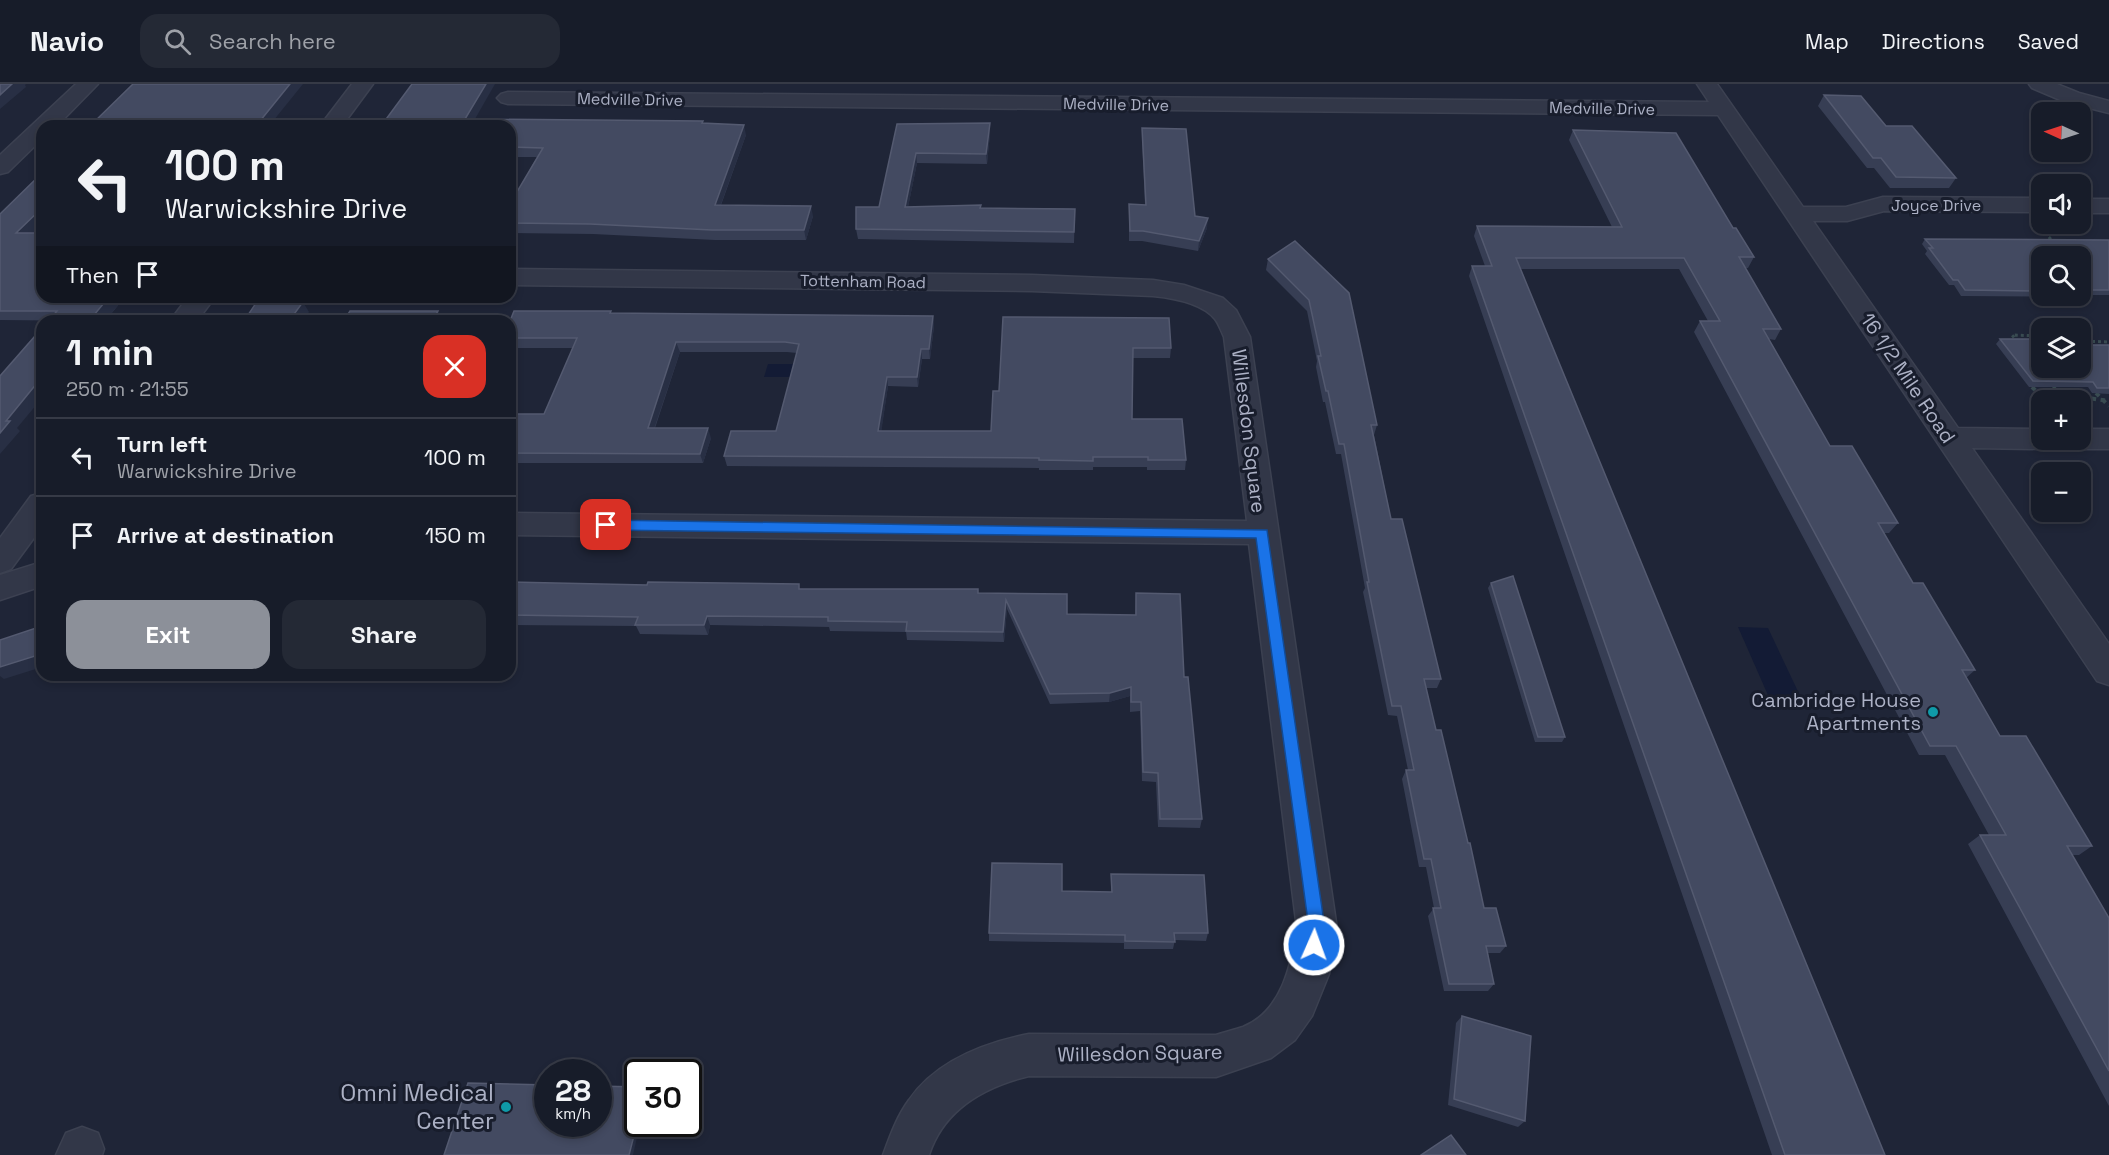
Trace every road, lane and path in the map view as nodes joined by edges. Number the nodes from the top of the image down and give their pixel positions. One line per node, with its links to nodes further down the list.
1 (88, 84): 8 (street)
2 (363, 84): 9 (street)
3 (1707, 84): 7 (street, 16 1/2 Mile Road)
4 (2039, 84): 6 (street)
5 (508, 98): 7 (street, Medville Drive)
6 (2109, 106)
7 (1725, 109): 14 (street, 16 1/2 Mile Road)
8 (50, 120)
9 (336, 120)
10 (36, 134): 11 (street)
11 (0, 167)
12 (2091, 206): 13 (street)
13 (2109, 206)
14 (1796, 214): 15 (street, Joyce Drive); 34 (street, 16 1/2 Mile Road)
15 (2031, 215)
16 (516, 277): 18 (street, Tottenham Road)
17 (197, 303): 19 (street)
18 (1214, 304): 40 (street, Willesdon Square)
19 (188, 315)
20 (2031, 336): 24 (path)
21 (2091, 342): 22 (path)
22 (2100, 342): 23 (path); 25 (path)
23 (2109, 342)
24 (2020, 345)
25 (2108, 350)
26 (2032, 387): 28 (path)
27 (2053, 387): 29 (path)
28 (2035, 390)
29 (2056, 390)
30 (2096, 393): 32 (path)
31 (2091, 399): 32 (path)
32 (2102, 401): 33 (path)
33 (2109, 404)
34 (1948, 438): 35 (street); 44 (street, 16 1/2 Mile Road)
35 (2031, 439)
36 (2091, 439): 37 (street)
37 (2109, 439)
38 (36, 512): 41 (street)
39 (516, 524): 40 (street)
40 (1262, 533): 45 (street, Willesdon Square)
41 (0, 561)
42 (36, 576): 43 (street)
43 (0, 588)
44 (2109, 671)
45 (906, 1155)

